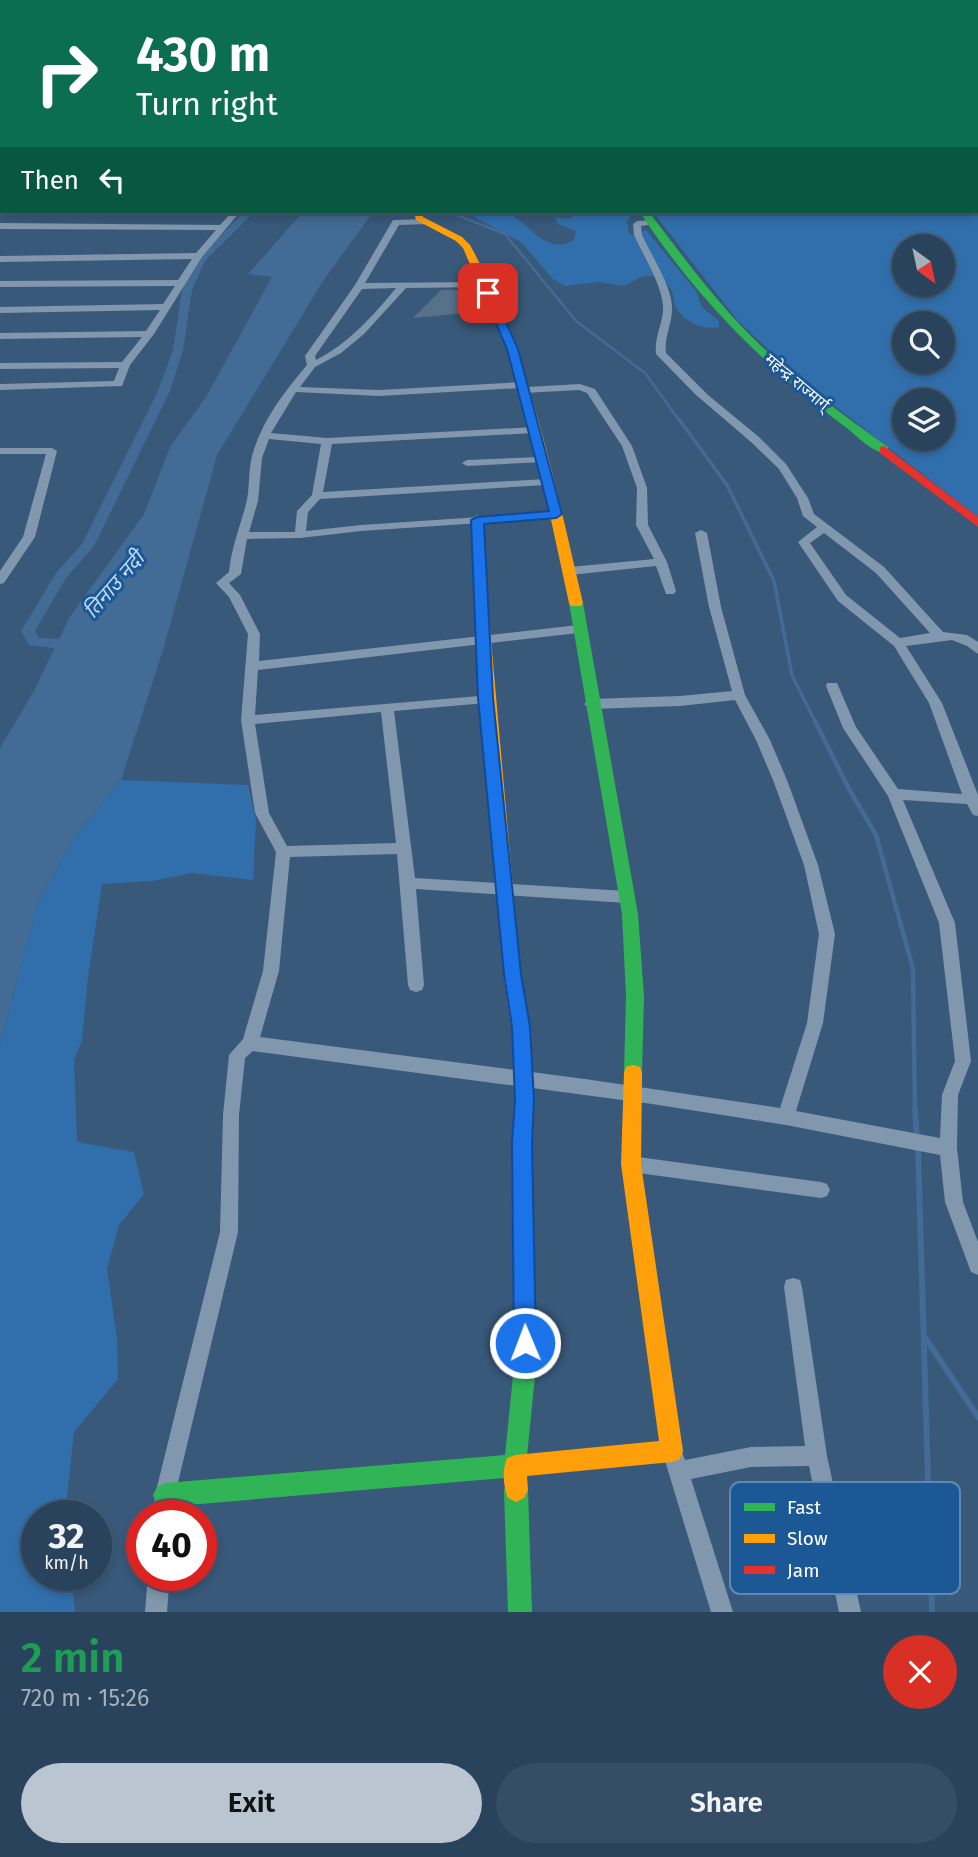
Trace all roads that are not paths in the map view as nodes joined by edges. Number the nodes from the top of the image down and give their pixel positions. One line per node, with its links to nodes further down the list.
1 (234, 214): 5 (street)
2 (422, 217): 10 (main road); 11 (street)
3 (648, 217): 33 (main road, महेन्द्र राज्मार्ग्); 34 (street)
4 (0, 226): 5 (street)
5 (222, 228): 6 (street)
6 (198, 256): 7 (street); 8 (street)
7 (0, 259)
8 (180, 283): 9 (street); 13 (street)
9 (0, 284)
10 (483, 285): 12 (street); 21 (main road)
11 (359, 286): 12 (street); 18 (street)
12 (402, 287): 18 (street)
13 (165, 307): 14 (street); 15 (street)
14 (0, 310)
15 (149, 334): 16 (street); 17 (street)
16 (0, 336)
17 (125, 365): 19 (street); 20 (street)
18 (312, 365): 22 (street)
19 (0, 366)
20 (0, 387)
21 (523, 388): 22 (street); 23 (main road); 38 (street)
22 (294, 389): 24 (street)
23 (534, 430): 25 (street); 27 (main road)
24 (264, 436): 25 (street); 37 (street)
25 (327, 441): 30 (street)
26 (0, 452): 40 (street)
27 (540, 460): 28 (street); 29 (main road)
28 (467, 463)
29 (546, 482): 30 (street); 31 (main road)
30 (317, 496): 36 (street)
31 (556, 514): 32 (street); 39 (main road)
32 (477, 520): 36 (street); 44 (main road)
33 (978, 523)
34 (823, 528): 43 (street); 45 (street)
35 (701, 533): 49 (street)
36 (300, 535): 37 (street)
37 (244, 536): 47 (street)
38 (661, 562): 39 (street); 41 (street)
39 (570, 571): 42 (main road)
40 (0, 580)
41 (670, 591)
42 (578, 629): 44 (street); 51 (main road)
43 (941, 637): 45 (street); 46 (street)
44 (484, 639): 47 (street); 50 (main road)
45 (898, 643): 55 (street)
46 (978, 650)
47 (252, 666): 53 (street)
48 (832, 686): 54 (street)
49 (739, 695): 51 (street); 66 (street)
50 (486, 698): 52 (street); 59 (main road)
51 (591, 705): 60 (main road)
52 (387, 708): 53 (street); 56 (street)
53 (248, 720): 57 (street)
54 (894, 794): 55 (street); 63 (street)
55 (976, 804)
56 (403, 848): 57 (street); 58 (street)
57 (282, 852): 62 (street)
58 (408, 883): 59 (street); 61 (street)
59 (505, 889): 60 (street); 64 (main road)
60 (626, 897): 65 (main road)
61 (416, 985)
62 (250, 1043): 64 (street); 76 (street)
63 (971, 1064): 67 (street)
64 (523, 1080): 65 (street); 74 (main road)
65 (634, 1091): 66 (street); 68 (main road)
66 (786, 1117): 67 (street)
67 (948, 1148): 70 (street)
68 (631, 1164): 69 (street); 73 (main road)
69 (821, 1190)
70 (978, 1266)
71 (793, 1287): 72 (street)
72 (817, 1456): 73 (street); 75 (street)
73 (676, 1461): 74 (main road); 82 (street)
74 (515, 1466): 76 (main road); 81 (main road)
75 (822, 1482)
76 (165, 1495): 77 (street)
77 (165, 1500)
78 (158, 1591): 80 (street)
79 (846, 1594): 83 (street)
80 (156, 1612)
81 (520, 1612)
82 (722, 1612)
83 (850, 1612)

